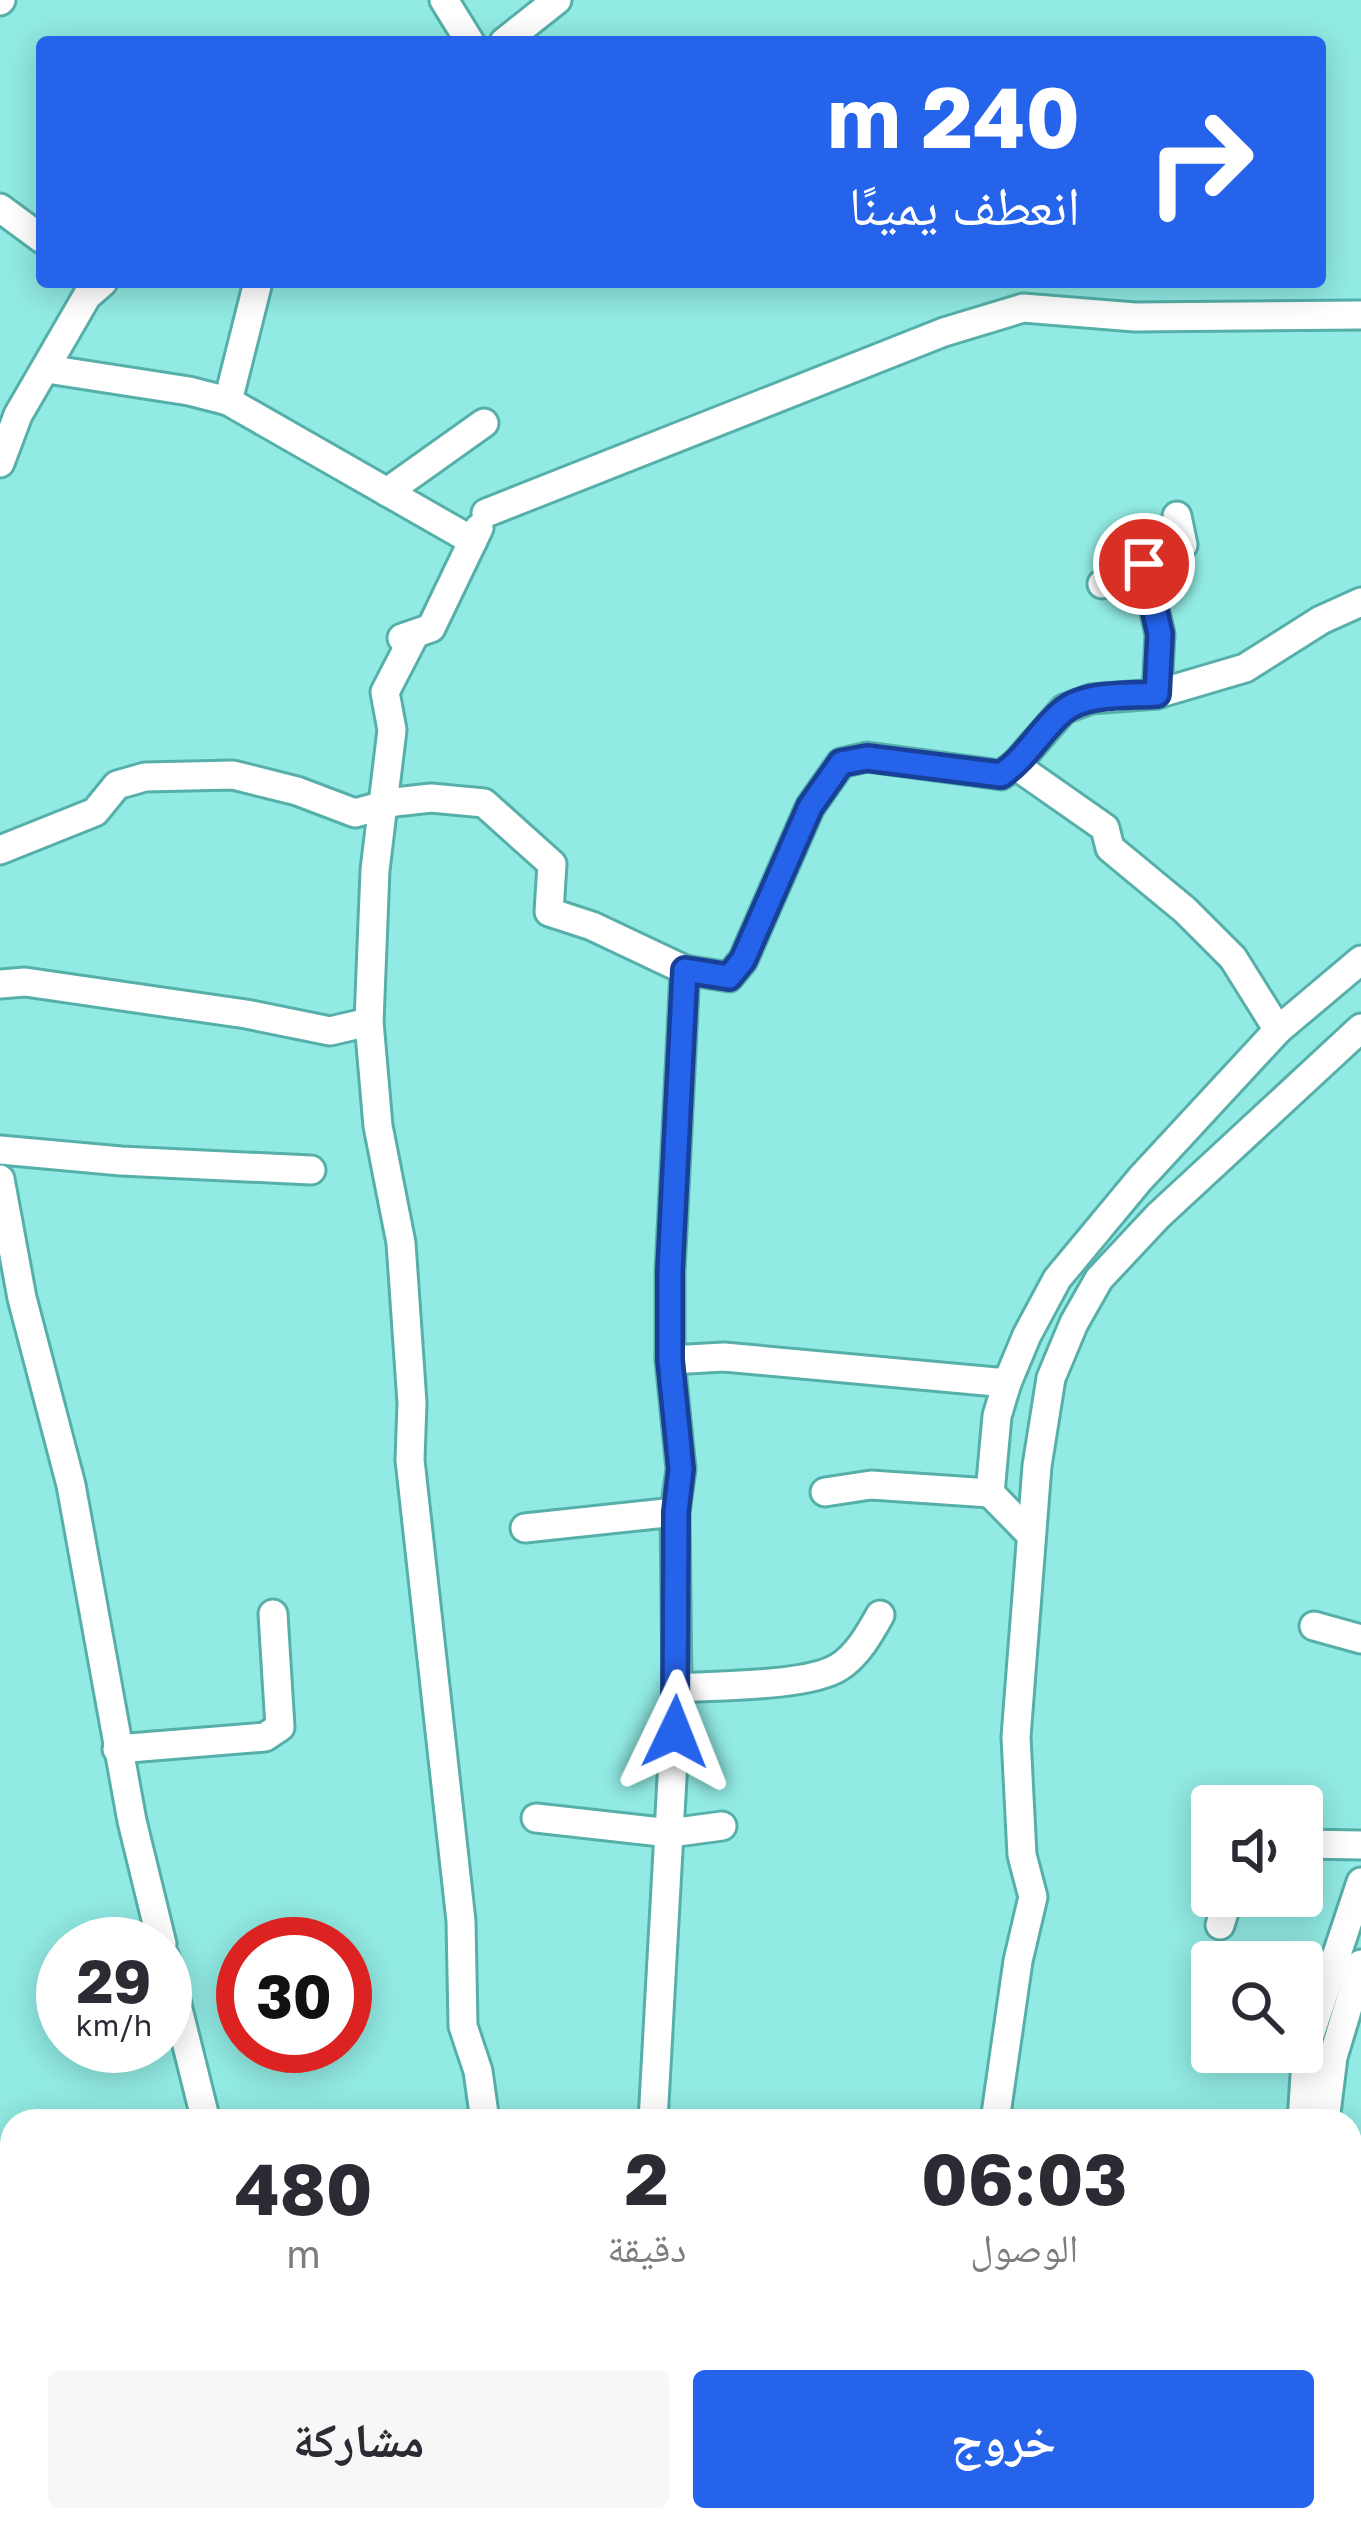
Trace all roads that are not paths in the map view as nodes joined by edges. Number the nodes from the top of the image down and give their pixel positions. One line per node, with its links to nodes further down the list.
1 (444, 0): 3 (street)
2 (556, 0): 4 (street)
3 (466, 36)
4 (511, 36)
5 (96, 288): 8 (street)
6 (256, 288): 9 (street)
7 (1361, 315): 14 (street)
8 (46, 369): 9 (street); 11 (street)
9 (228, 401): 12 (street)
10 (484, 422): 12 (street)
11 (0, 463)
12 (387, 492): 14 (street)
13 (1177, 516): 15 (street)
14 (472, 541): 20 (street)
15 (1144, 564): 16 (street); 18 (street)
16 (1102, 584)
17 (1361, 602): 18 (street)
18 (1157, 694): 19 (street)
19 (1015, 765): 23 (street); 27 (street)
20 (383, 805): 21 (street); 23 (street); 25 (street)
21 (0, 850)
22 (1361, 959): 27 (street)
23 (685, 970): 32 (street)
24 (0, 984): 25 (street)
25 (369, 1022): 57 (street)
26 (1361, 1028): 38 (street)
27 (1278, 1030): 33 (street)
28 (0, 1150): 29 (street)
29 (311, 1170)
30 (0, 1179): 31 (street)
31 (11, 1303): 44 (street)
32 (670, 1360): 33 (street); 36 (street)
33 (1007, 1383): 35 (street)
34 (824, 1492): 35 (street)
35 (990, 1493): 38 (street)
36 (676, 1512): 37 (street); 43 (street)
37 (526, 1528)
38 (1031, 1535): 59 (street)
39 (273, 1614): 44 (street)
40 (880, 1615): 43 (street)
41 (1314, 1626): 42 (street)
42 (1361, 1639)
43 (677, 1688): 47 (street)
44 (117, 1749): 51 (street)
45 (536, 1819): 47 (street)
46 (722, 1826): 47 (street)
47 (670, 1833): 58 (street)
48 (1323, 1844): 49 (street)
49 (1361, 1845)
50 (1361, 1882): 60 (street)
51 (156, 1917)
52 (1222, 1917): 53 (street)
53 (1220, 1925)
54 (1361, 1964): 61 (street)
55 (192, 2065): 56 (street)
56 (203, 2109)
57 (483, 2109)
58 (654, 2109)
59 (997, 2109)
60 (1303, 2109)
61 (1326, 2109)

